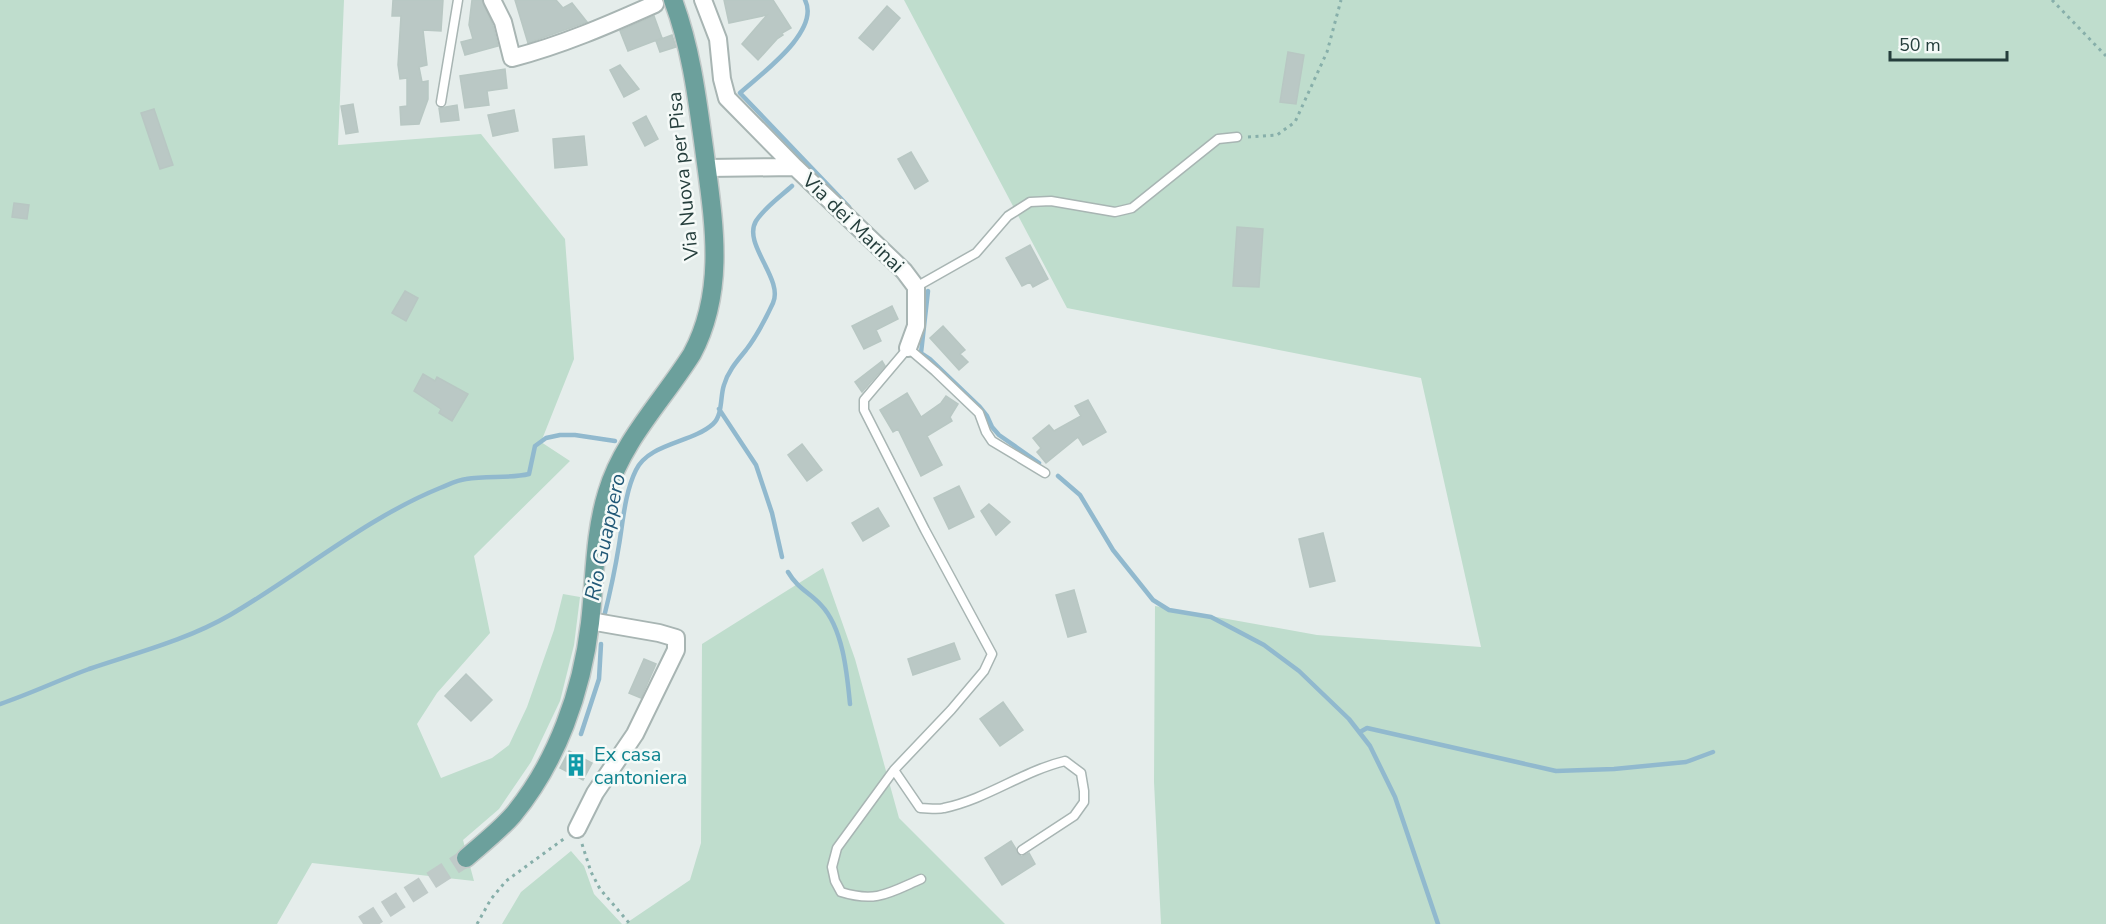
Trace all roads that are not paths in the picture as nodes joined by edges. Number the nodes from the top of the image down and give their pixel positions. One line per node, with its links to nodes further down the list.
1 (458, 0): 6 (lane)
2 (492, 0): 3 (street)
3 (653, 0)
4 (673, 0): 9 (main road, Via Nuova per Pisa)
5 (703, 0): 8 (street, Via dei Marinai)
6 (441, 102)
7 (1237, 137): 10 (lane)
8 (795, 167): 9 (street, Via dei Marinai); 10 (street, Via dei Marinai)
9 (707, 168): 13 (main road, Via Nuova per Pisa)
10 (916, 287): 11 (street, Via dei Marinai)
11 (908, 348): 12 (lane); 14 (lane)
12 (1044, 473)
13 (590, 621): 15 (street); 17 (main road, Via Nuova per Pisa)
14 (894, 770): 16 (lane); 18 (lane)
15 (577, 829)
16 (1022, 850)
17 (466, 858)
18 (921, 879)

